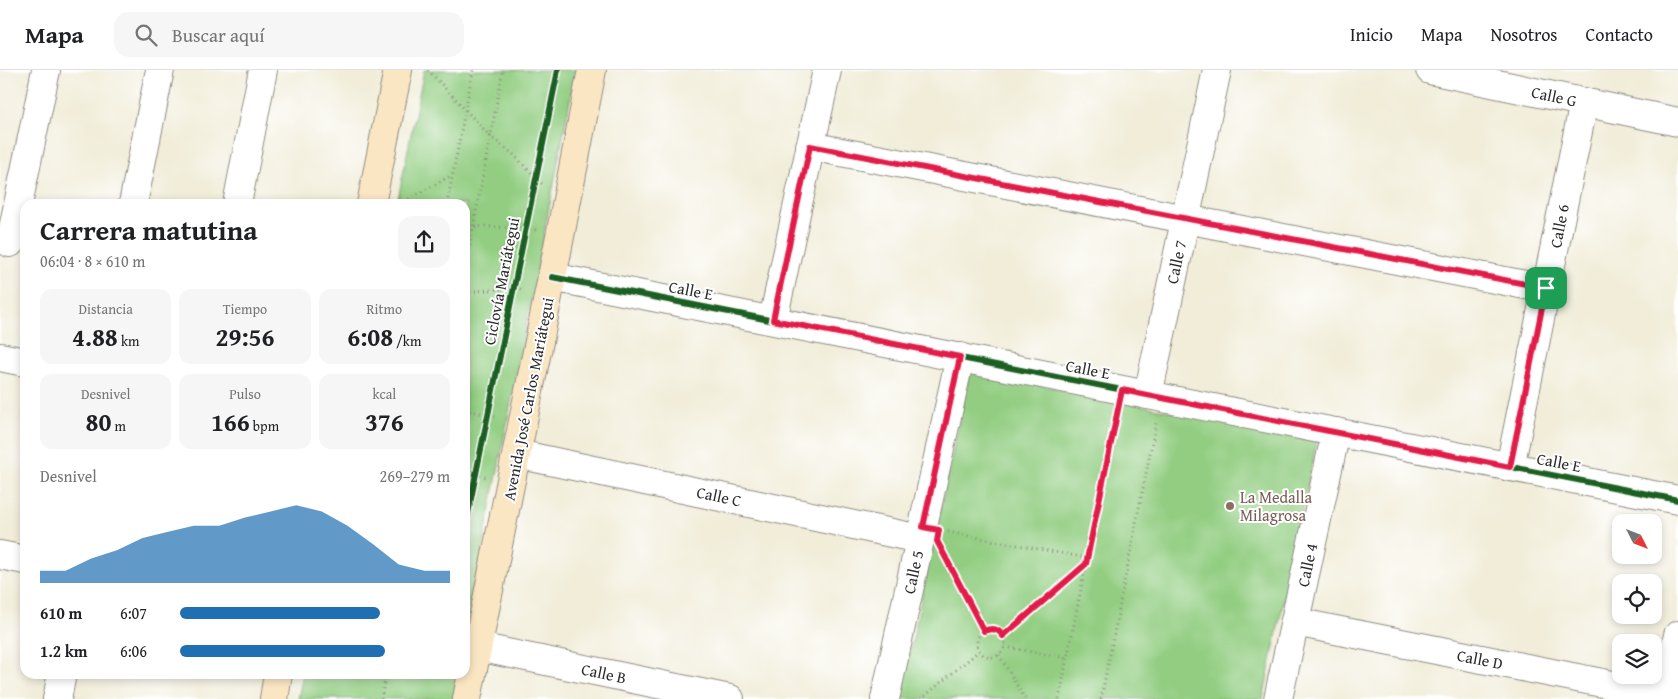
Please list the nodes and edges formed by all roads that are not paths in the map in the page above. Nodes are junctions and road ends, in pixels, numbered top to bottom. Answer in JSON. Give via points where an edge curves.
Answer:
{"nodes":[{"id":1,"x":46,"y":70,"type":"edge"},
{"id":2,"x":160,"y":70,"type":"edge"},
{"id":3,"x":263,"y":70,"type":"edge"},
{"id":4,"x":398,"y":70,"type":"edge"},
{"id":5,"x":592,"y":70,"type":"edge"},
{"id":6,"x":827,"y":70,"type":"edge"},
{"id":7,"x":1217,"y":70,"type":"edge"},
{"id":8,"x":1430,"y":70,"type":"edge"},
{"id":9,"x":1584,"y":102,"type":"junction"},
{"id":10,"x":1678,"y":122,"type":"edge"},
{"id":11,"x":810,"y":146,"type":"junction"},
{"id":12,"x":21,"y":199,"type":"edge"},
{"id":13,"x":134,"y":199,"type":"edge"},
{"id":14,"x":238,"y":199,"type":"edge"},
{"id":15,"x":372,"y":199,"type":"edge"},
{"id":16,"x":20,"y":202,"type":"edge"},
{"id":17,"x":1186,"y":219,"type":"junction"},
{"id":18,"x":12,"y":243,"type":"edge"},
{"id":19,"x":551,"y":286,"type":"junction"},
{"id":20,"x":1546,"y":288,"type":"junction"},
{"id":21,"x":773,"y":320,"type":"junction"},
{"id":22,"x":0,"y":357,"type":"edge"},
{"id":23,"x":960,"y":357,"type":"junction"},
{"id":24,"x":20,"y":361,"type":"edge"},
{"id":25,"x":1144,"y":394,"type":"junction"},
{"id":26,"x":1336,"y":432,"type":"junction"},
{"id":27,"x":517,"y":454,"type":"junction"},
{"id":28,"x":1510,"y":467,"type":"junction"},
{"id":29,"x":1678,"y":500,"type":"edge"},
{"id":30,"x":927,"y":532,"type":"junction"},
{"id":31,"x":0,"y":555,"type":"edge"},
{"id":32,"x":20,"y":559,"type":"edge"},
{"id":33,"x":1295,"y":622,"type":"junction"},
{"id":34,"x":1678,"y":635,"type":"edge"},
{"id":35,"x":478,"y":647,"type":"junction"},
{"id":36,"x":61,"y":679,"type":"edge"},
{"id":37,"x":277,"y":679,"type":"edge"},
{"id":38,"x":714,"y":697,"type":"edge"},
{"id":39,"x":1670,"y":698,"type":"edge"},
{"id":40,"x":57,"y":699,"type":"edge"},
{"id":41,"x":274,"y":699,"type":"edge"},
{"id":42,"x":467,"y":699,"type":"edge"},
{"id":43,"x":885,"y":699,"type":"edge"},
{"id":44,"x":1278,"y":699,"type":"edge"}],
"edges":[{"from":1,"to":12,"type":"street"},
{"from":2,"to":13,"type":"street"},
{"from":3,"to":14,"type":"street"},
{"from":4,"to":15,"type":"main road"},
{"from":5,"to":19,"type":"main road","name":"Avenida José Carlos Mariátegui"},
{"from":6,"to":11,"type":"street"},
{"from":7,"to":17,"type":"street","name":"Calle 7"},
{"from":8,"to":9,"type":"street","name":"Calle G"},
{"from":9,"to":10,"type":"street","name":"Calle G"},
{"from":9,"to":20,"type":"street","name":"Calle 6"},
{"from":11,"to":17,"type":"street"},
{"from":11,"to":21,"type":"street"},
{"from":16,"to":18,"type":"street"},
{"from":17,"to":20,"type":"street"},
{"from":17,"to":25,"type":"street","name":"Calle 7"},
{"from":19,"to":21,"type":"street","name":"Calle E"},
{"from":19,"to":27,"type":"main road","name":"Avenida José Carlos Mariátegui"},
{"from":20,"to":28,"type":"street","name":"Calle 6"},
{"from":21,"to":23,"type":"street","name":"Calle E"},
{"from":22,"to":24,"type":"street"},
{"from":23,"to":25,"type":"street","name":"Calle E"},
{"from":23,"to":30,"type":"street","name":"Calle 5"},
{"from":25,"to":26,"type":"street","name":"Calle E"},
{"from":26,"to":28,"type":"street","name":"Calle E"},
{"from":26,"to":33,"type":"street","name":"Calle 4"},
{"from":27,"to":30,"type":"street","name":"Calle C"},
{"from":27,"to":35,"type":"main road","name":"Avenida José Carlos Mariátegui"},
{"from":28,"to":29,"type":"street","name":"Calle E"},
{"from":30,"to":43,"type":"street","name":"Calle 5"},
{"from":31,"to":32,"type":"street"},
{"from":33,"to":39,"type":"street","name":"Calle D"},
{"from":33,"to":44,"type":"street","name":"Calle 4"},
{"from":34,"to":39,"type":"street"},
{"from":35,"to":38,"type":"street","name":"Calle B"},
{"from":35,"to":42,"type":"main road","name":"Avenida José Carlos Mariátegui"},
{"from":36,"to":40,"type":"street"},
{"from":37,"to":41,"type":"main road"}]}
